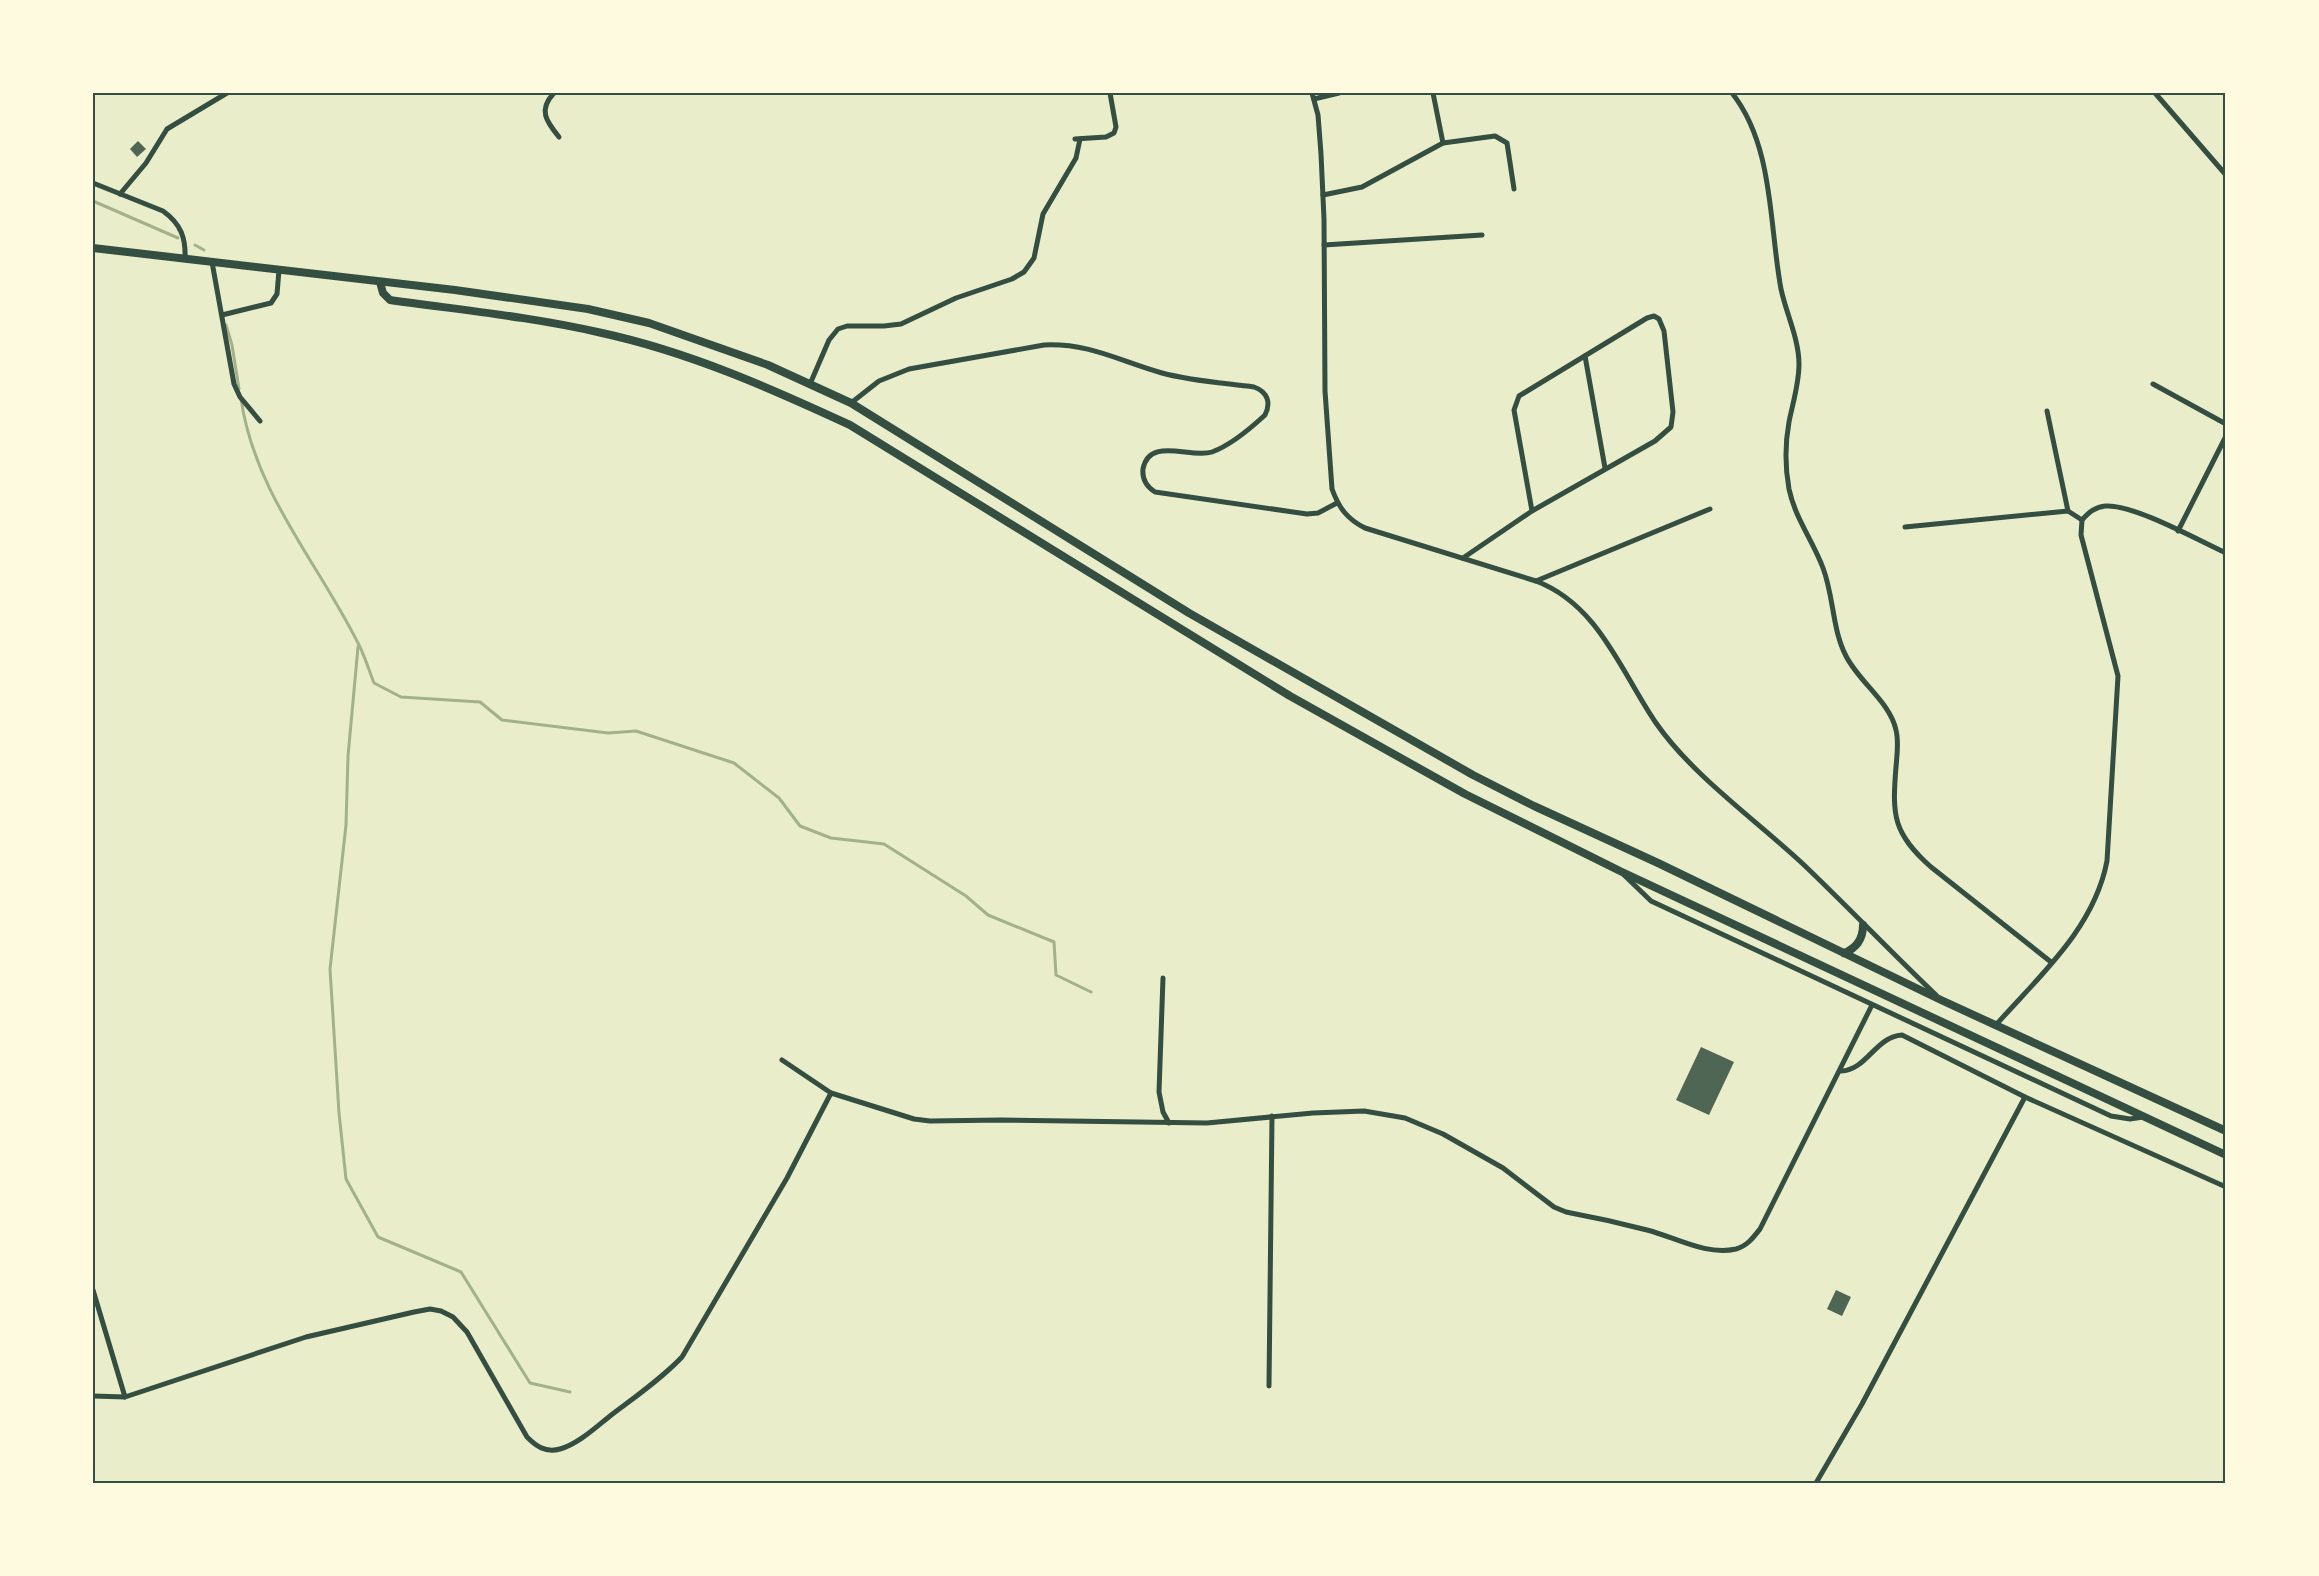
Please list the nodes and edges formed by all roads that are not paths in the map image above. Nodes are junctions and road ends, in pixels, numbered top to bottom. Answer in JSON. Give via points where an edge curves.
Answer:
{"nodes":[{"id":1,"x":227,"y":93,"type":"edge"},
{"id":2,"x":554,"y":93,"type":"edge"},
{"id":3,"x":1110,"y":93,"type":"edge"},
{"id":4,"x":1339,"y":93,"type":"edge"},
{"id":5,"x":1434,"y":93,"type":"edge"},
{"id":6,"x":1732,"y":93,"type":"edge"},
{"id":7,"x":2155,"y":93,"type":"edge"},
{"id":8,"x":1313,"y":96,"type":"edge"},
{"id":9,"x":559,"y":137,"type":"dead end"},
{"id":10,"x":1443,"y":143,"type":"junction"},
{"id":11,"x":2226,"y":175,"type":"edge"},
{"id":12,"x":93,"y":183,"type":"edge"},
{"id":13,"x":1514,"y":189,"type":"dead end"},
{"id":14,"x":120,"y":194,"type":"junction"},
{"id":15,"x":1323,"y":195,"type":"junction"},
{"id":16,"x":1482,"y":235,"type":"dead end"},
{"id":17,"x":1324,"y":245,"type":"junction"},
{"id":18,"x":93,"y":248,"type":"edge"},
{"id":19,"x":185,"y":259,"type":"junction"},
{"id":20,"x":212,"y":262,"type":"junction"},
{"id":21,"x":279,"y":270,"type":"junction"},
{"id":22,"x":380,"y":282,"type":"junction"},
{"id":23,"x":222,"y":315,"type":"junction"},
{"id":24,"x":1585,"y":357,"type":"junction"},
{"id":25,"x":810,"y":384,"type":"junction"},
{"id":26,"x":2153,"y":384,"type":"dead end"},
{"id":27,"x":851,"y":403,"type":"junction"},
{"id":28,"x":2047,"y":411,"type":"dead end"},
{"id":29,"x":260,"y":421,"type":"dead end"},
{"id":30,"x":2226,"y":424,"type":"edge"},
{"id":31,"x":2226,"y":436,"type":"edge"},
{"id":32,"x":1605,"y":468,"type":"junction"},
{"id":33,"x":1337,"y":503,"type":"junction"},
{"id":34,"x":1710,"y":509,"type":"dead end"},
{"id":35,"x":1532,"y":511,"type":"junction"},
{"id":36,"x":2068,"y":511,"type":"junction"},
{"id":37,"x":2082,"y":520,"type":"junction"},
{"id":38,"x":1905,"y":527,"type":"dead end"},
{"id":39,"x":2178,"y":531,"type":"junction"},
{"id":40,"x":2226,"y":553,"type":"edge"},
{"id":41,"x":1463,"y":558,"type":"junction"},
{"id":42,"x":1536,"y":581,"type":"junction"},
{"id":43,"x":1620,"y":871,"type":"junction"},
{"id":44,"x":1863,"y":925,"type":"junction"},
{"id":45,"x":1844,"y":953,"type":"junction"},
{"id":46,"x":2051,"y":962,"type":"junction"},
{"id":47,"x":1162,"y":978,"type":"dead end"},
{"id":48,"x":1941,"y":1000,"type":"junction"},
{"id":49,"x":1872,"y":1005,"type":"junction"},
{"id":50,"x":1995,"y":1026,"type":"junction"},
{"id":51,"x":782,"y":1060,"type":"dead end"},
{"id":52,"x":1841,"y":1071,"type":"junction"},
{"id":53,"x":831,"y":1093,"type":"junction"},
{"id":54,"x":2025,"y":1098,"type":"junction"},
{"id":55,"x":1272,"y":1116,"type":"junction"},
{"id":56,"x":2144,"y":1116,"type":"junction"},
{"id":57,"x":1169,"y":1123,"type":"junction"},
{"id":58,"x":2226,"y":1131,"type":"edge"},
{"id":59,"x":2226,"y":1155,"type":"edge"},
{"id":60,"x":2226,"y":1187,"type":"edge"},
{"id":61,"x":93,"y":1290,"type":"edge"},
{"id":62,"x":1269,"y":1386,"type":"dead end"},
{"id":63,"x":93,"y":1396,"type":"edge"},
{"id":64,"x":125,"y":1397,"type":"junction"},
{"id":65,"x":1816,"y":1483,"type":"edge"}],
"edges":[{"from":1,"to":14,"type":"street","via":[[167,129]]},
{"from":2,"to":9,"type":"street","via":[[544,113]]},
{"from":3,"to":25,"type":"street","via":[[1114,133],[1077,139],[1076,158],[1043,214],[1034,258],[1024,272],[956,298],[912,321],[838,329],[829,340]]},
{"from":4,"to":8,"type":"street"},
{"from":5,"to":10,"type":"street"},
{"from":6,"to":46,"type":"street","via":[[1751,123],[1764,168],[1782,289],[1799,361],[1786,444],[1790,491],[1823,567],[1846,657],[1894,723],[1898,745],[1893,800],[1900,831],[1931,867]]},
{"from":7,"to":11,"type":"street"},
{"from":8,"to":15,"type":"street","via":[[1318,115]]},
{"from":10,"to":13,"type":"street","via":[[1501,138],[1510,150]]},
{"from":10,"to":15,"type":"street","via":[[1362,187]]},
{"from":12,"to":14,"type":"street"},
{"from":14,"to":19,"type":"street","via":[[173,218],[186,243]]},
{"from":15,"to":17,"type":"street"},
{"from":16,"to":17,"type":"street"},
{"from":17,"to":33,"type":"street","via":[[1325,391],[1332,489]]},
{"from":18,"to":19,"type":"highway"},
{"from":19,"to":20,"type":"highway"},
{"from":20,"to":21,"type":"highway"},
{"from":20,"to":23,"type":"street"},
{"from":21,"to":22,"type":"highway"},
{"from":21,"to":23,"type":"street","via":[[277,294],[271,303]]},
{"from":22,"to":25,"type":"highway","via":[[588,309],[649,323],[759,361]]},
{"from":22,"to":43,"type":"highway","via":[[390,300],[545,322],[659,348],[774,390],[841,421],[1309,707],[1465,794]]},
{"from":23,"to":29,"type":"street","via":[[234,384]]},
{"from":24,"to":32,"type":"street"},
{"from":24,"to":32,"type":"street","via":[[1647,318],[1654,316],[1663,324],[1673,412],[1671,428]]},
{"from":24,"to":35,"type":"street","via":[[1526,391],[1516,403],[1515,418]]},
{"from":25,"to":27,"type":"highway"},
{"from":26,"to":30,"type":"street"},
{"from":27,"to":33,"type":"street","via":[[879,381],[909,369],[1044,345],[1094,349],[1171,375],[1254,387],[1267,397],[1265,415],[1217,450],[1203,454],[1169,450],[1153,454],[1143,474],[1155,492],[1307,514]]},
{"from":27,"to":45,"type":"highway","via":[[1189,613],[1473,775]]},
{"from":28,"to":36,"type":"street"},
{"from":31,"to":39,"type":"street"},
{"from":32,"to":35,"type":"street"},
{"from":33,"to":41,"type":"street","via":[[1349,518],[1365,528]]},
{"from":34,"to":42,"type":"street"},
{"from":35,"to":41,"type":"street"},
{"from":36,"to":37,"type":"street"},
{"from":36,"to":38,"type":"street"},
{"from":37,"to":39,"type":"street","via":[[2095,509],[2117,507]]},
{"from":37,"to":46,"type":"street","via":[[2081,535],[2118,676],[2109,845],[2094,905]]},
{"from":39,"to":40,"type":"street"},
{"from":41,"to":42,"type":"street"},
{"from":42,"to":44,"type":"street","via":[[1563,594],[1588,616],[1673,746],[1804,865]]},
{"from":43,"to":49,"type":"street","via":[[1651,901]]},
{"from":43,"to":56,"type":"highway"},
{"from":44,"to":45,"type":"highway","via":[[1859,943]]},
{"from":44,"to":48,"type":"street"},
{"from":45,"to":48,"type":"highway"},
{"from":46,"to":50,"type":"street"},
{"from":47,"to":57,"type":"street","via":[[1159,1092]]},
{"from":48,"to":50,"type":"highway"},
{"from":49,"to":52,"type":"street"},
{"from":49,"to":56,"type":"street","via":[[2111,1116]]},
{"from":50,"to":58,"type":"highway"},
{"from":51,"to":53,"type":"street"},
{"from":52,"to":54,"type":"street","via":[[1858,1066],[1885,1040],[1902,1035]]},
{"from":52,"to":55,"type":"street","via":[[1760,1229],[1738,1249],[1722,1251],[1554,1207],[1503,1168],[1443,1134],[1405,1118],[1364,1112]]},
{"from":53,"to":57,"type":"street","via":[[930,1121]]},
{"from":53,"to":64,"type":"street","via":[[787,1178],[682,1357],[666,1374],[592,1430],[560,1449],[538,1447],[527,1437],[467,1332],[453,1317],[430,1309],[306,1337]]},
{"from":54,"to":60,"type":"street"},
{"from":54,"to":65,"type":"street"},
{"from":55,"to":57,"type":"street"},
{"from":55,"to":62,"type":"street"},
{"from":56,"to":59,"type":"highway"},
{"from":61,"to":64,"type":"street"},
{"from":63,"to":64,"type":"street"}]}
